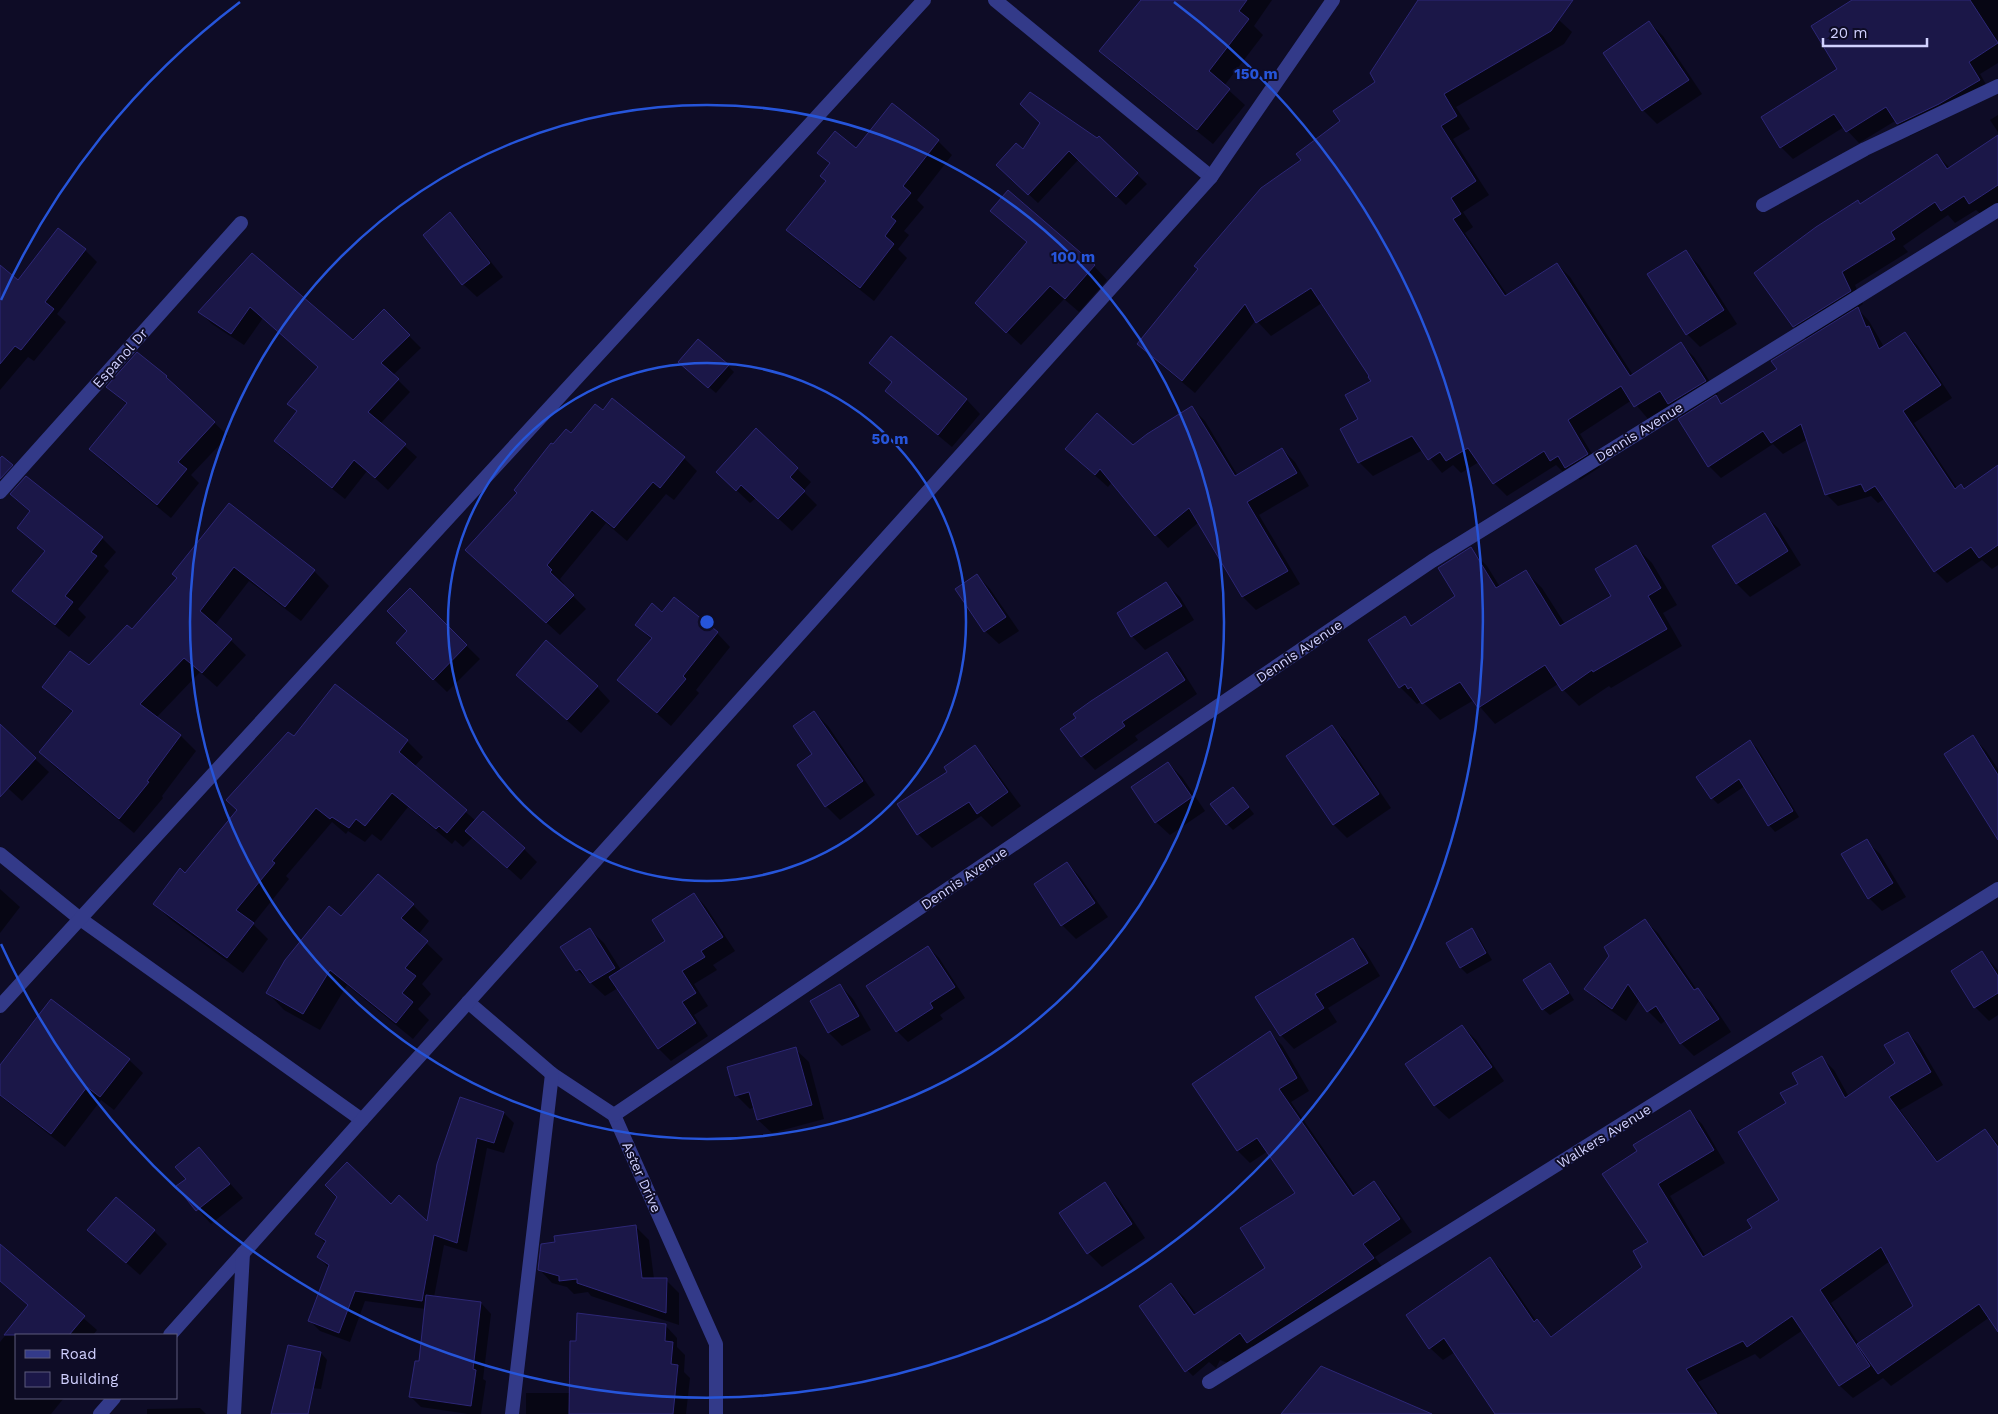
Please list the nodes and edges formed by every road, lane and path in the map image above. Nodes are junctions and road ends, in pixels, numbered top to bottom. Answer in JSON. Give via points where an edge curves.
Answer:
{"nodes":[{"id":1,"x":924,"y":0,"type":"edge"},
{"id":2,"x":995,"y":0,"type":"edge"},
{"id":3,"x":1333,"y":0,"type":"edge"},
{"id":4,"x":1998,"y":86,"type":"edge"},
{"id":5,"x":1211,"y":177,"type":"junction"},
{"id":6,"x":1763,"y":205,"type":"dead end"},
{"id":7,"x":1998,"y":210,"type":"edge"},
{"id":8,"x":241,"y":223,"type":"dead end"},
{"id":9,"x":0,"y":492,"type":"edge"},
{"id":10,"x":0,"y":854,"type":"edge"},
{"id":11,"x":1998,"y":889,"type":"edge"},
{"id":12,"x":80,"y":918,"type":"junction"},
{"id":13,"x":468,"y":1002,"type":"junction"},
{"id":14,"x":0,"y":1006,"type":"edge"},
{"id":15,"x":552,"y":1074,"type":"junction"},
{"id":16,"x":614,"y":1115,"type":"junction"},
{"id":17,"x":362,"y":1120,"type":"junction"},
{"id":18,"x":243,"y":1253,"type":"junction"},
{"id":19,"x":171,"y":1334,"type":"edge"},
{"id":20,"x":1209,"y":1382,"type":"dead end"},
{"id":21,"x":113,"y":1399,"type":"edge"},
{"id":22,"x":100,"y":1414,"type":"edge"},
{"id":23,"x":234,"y":1414,"type":"edge"},
{"id":24,"x":512,"y":1414,"type":"edge"},
{"id":25,"x":716,"y":1414,"type":"edge"}],
"edges":[{"from":1,"to":12,"type":"street"},
{"from":2,"to":5,"type":"street"},
{"from":3,"to":5,"type":"street"},
{"from":4,"to":6,"type":"street","via":[[1865,149]]},
{"from":5,"to":13,"type":"street"},
{"from":7,"to":16,"type":"street","name":"Dennis Avenue","via":[[1432,561]]},
{"from":8,"to":9,"type":"street","name":"Espanol Dr"},
{"from":10,"to":12,"type":"street"},
{"from":11,"to":20,"type":"street","name":"Walkers Avenue"},
{"from":12,"to":14,"type":"street"},
{"from":12,"to":17,"type":"street"},
{"from":13,"to":15,"type":"street"},
{"from":13,"to":17,"type":"street"},
{"from":15,"to":16,"type":"street"},
{"from":15,"to":24,"type":"street"},
{"from":16,"to":25,"type":"street","name":"Aster Drive","via":[[716,1344]]},
{"from":17,"to":18,"type":"street"},
{"from":18,"to":19,"type":"street"},
{"from":18,"to":23,"type":"street"},
{"from":21,"to":22,"type":"street"}]}
